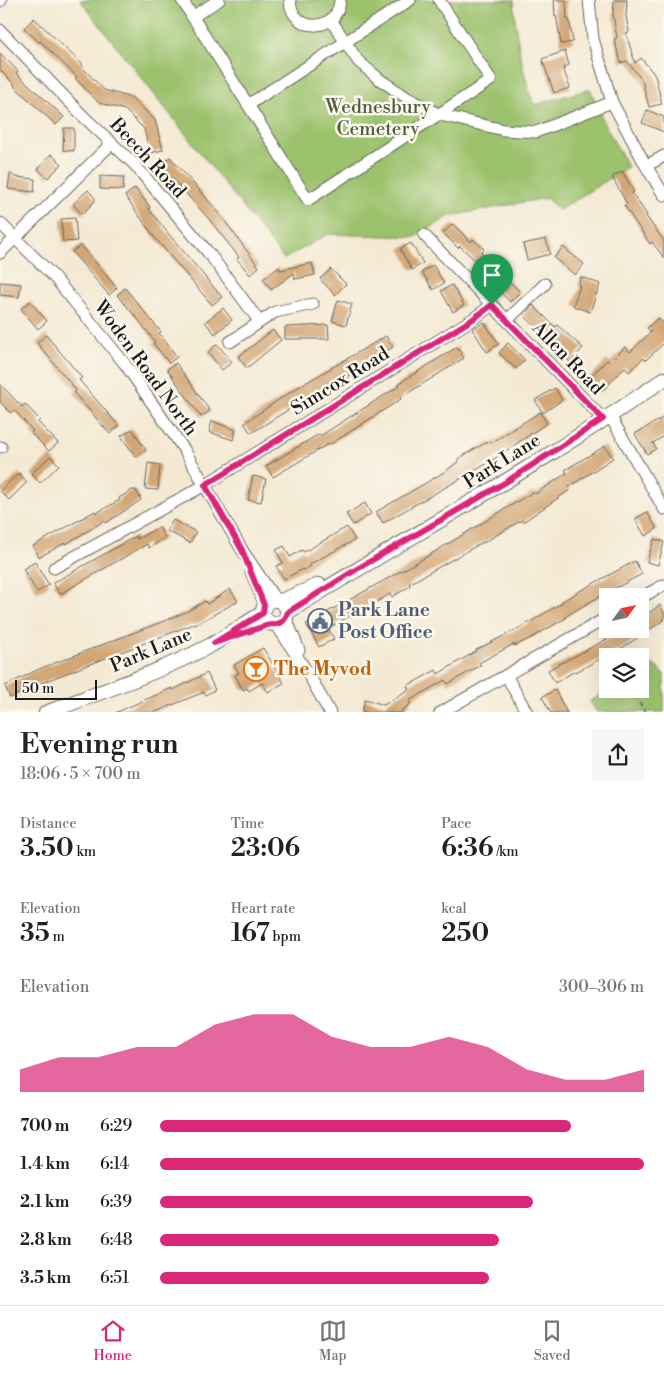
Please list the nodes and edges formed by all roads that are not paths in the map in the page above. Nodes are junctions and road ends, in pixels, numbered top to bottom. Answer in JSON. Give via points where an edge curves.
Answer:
{"nodes":[{"id":1,"x":182,"y":0,"type":"edge"},
{"id":2,"x":219,"y":0,"type":"edge"},
{"id":3,"x":290,"y":0,"type":"edge"},
{"id":4,"x":340,"y":0,"type":"edge"},
{"id":5,"x":410,"y":0,"type":"edge"},
{"id":6,"x":440,"y":0,"type":"edge"},
{"id":7,"x":589,"y":0,"type":"edge"},
{"id":8,"x":192,"y":17,"type":"junction"},
{"id":9,"x":331,"y":20,"type":"junction"},
{"id":10,"x":0,"y":30,"type":"edge"},
{"id":11,"x":345,"y":42,"type":"junction"},
{"id":12,"x":612,"y":102,"type":"junction"},
{"id":13,"x":248,"y":105,"type":"junction"},
{"id":14,"x":438,"y":114,"type":"junction"},
{"id":15,"x":112,"y":143,"type":"junction"},
{"id":16,"x":664,"y":156,"type":"edge"},
{"id":17,"x":646,"y":166,"type":"junction"},
{"id":18,"x":664,"y":195,"type":"edge"},
{"id":19,"x":0,"y":223,"type":"edge"},
{"id":20,"x":424,"y":235,"type":"dead end"},
{"id":21,"x":15,"y":238,"type":"junction"},
{"id":22,"x":0,"y":252,"type":"edge"},
{"id":23,"x":545,"y":284,"type":"dead end"},
{"id":24,"x":313,"y":304,"type":"dead end"},
{"id":25,"x":492,"y":305,"type":"junction"},
{"id":26,"x":508,"y":320,"type":"junction"},
{"id":27,"x":259,"y":321,"type":"junction"},
{"id":28,"x":230,"y":342,"type":"dead end"},
{"id":29,"x":664,"y":378,"type":"edge"},
{"id":30,"x":606,"y":417,"type":"junction"},
{"id":31,"x":205,"y":485,"type":"junction"},
{"id":32,"x":664,"y":509,"type":"edge"},
{"id":33,"x":54,"y":568,"type":"dead end"},
{"id":34,"x":664,"y":584,"type":"edge"},
{"id":35,"x":649,"y":593,"type":"edge"},
{"id":36,"x":276,"y":612,"type":"junction"},
{"id":37,"x":599,"y":622,"type":"edge"},
{"id":38,"x":506,"y":675,"type":"junction"},
{"id":39,"x":46,"y":712,"type":"edge"},
{"id":40,"x":330,"y":712,"type":"edge"},
{"id":41,"x":440,"y":712,"type":"edge"},
{"id":42,"x":527,"y":712,"type":"edge"}],
"edges":[{"from":1,"to":8,"type":"street"},
{"from":2,"to":8,"type":"street"},
{"from":3,"to":9,"type":"street","via":[[294,13],[305,24],[321,25]]},
{"from":4,"to":9,"type":"street"},
{"from":5,"to":11,"type":"street"},
{"from":6,"to":14,"type":"street","via":[[491,80]]},
{"from":7,"to":12,"type":"street","via":[[593,39]]},
{"from":8,"to":13,"type":"street"},
{"from":9,"to":11,"type":"street"},
{"from":10,"to":15,"type":"street","name":"Beech Road"},
{"from":11,"to":13,"type":"street"},
{"from":11,"to":14,"type":"street","via":[[358,61],[379,79]]},
{"from":12,"to":14,"type":"street","via":[[536,132],[504,130]]},
{"from":12,"to":17,"type":"street"},
{"from":13,"to":14,"type":"street","via":[[308,200]]},
{"from":15,"to":21,"type":"street"},
{"from":15,"to":27,"type":"street","name":"Beech Road","via":[[135,165],[211,256]]},
{"from":16,"to":17,"type":"street"},
{"from":17,"to":18,"type":"street"},
{"from":19,"to":21,"type":"street","name":"Woden Road North"},
{"from":20,"to":25,"type":"street","name":"Allen Road"},
{"from":21,"to":22,"type":"street"},
{"from":21,"to":31,"type":"street","name":"Woden Road North","via":[[54,277],[125,364]]},
{"from":23,"to":26,"type":"street"},
{"from":24,"to":27,"type":"street","via":[[275,312]]},
{"from":25,"to":26,"type":"street","name":"Allen Road"},
{"from":25,"to":31,"type":"street","name":"Simcox Road","via":[[465,325]]},
{"from":26,"to":30,"type":"street","name":"Allen Road"},
{"from":27,"to":28,"type":"street"},
{"from":29,"to":30,"type":"main road","name":"Park Lane"},
{"from":30,"to":32,"type":"street","name":"Allen Road"},
{"from":30,"to":36,"type":"main road","name":"Park Lane","via":[[506,482]]},
{"from":31,"to":33,"type":"street","name":"Simcox Road"},
{"from":31,"to":36,"type":"street","name":"Woden Road North"},
{"from":34,"to":35,"type":"street"},
{"from":36,"to":39,"type":"main road","name":"Park Lane","via":[[164,667]]},
{"from":36,"to":40,"type":"street","name":"Woden Road North"},
{"from":37,"to":38,"type":"street"},
{"from":38,"to":41,"type":"street"},
{"from":38,"to":42,"type":"street"}]}
